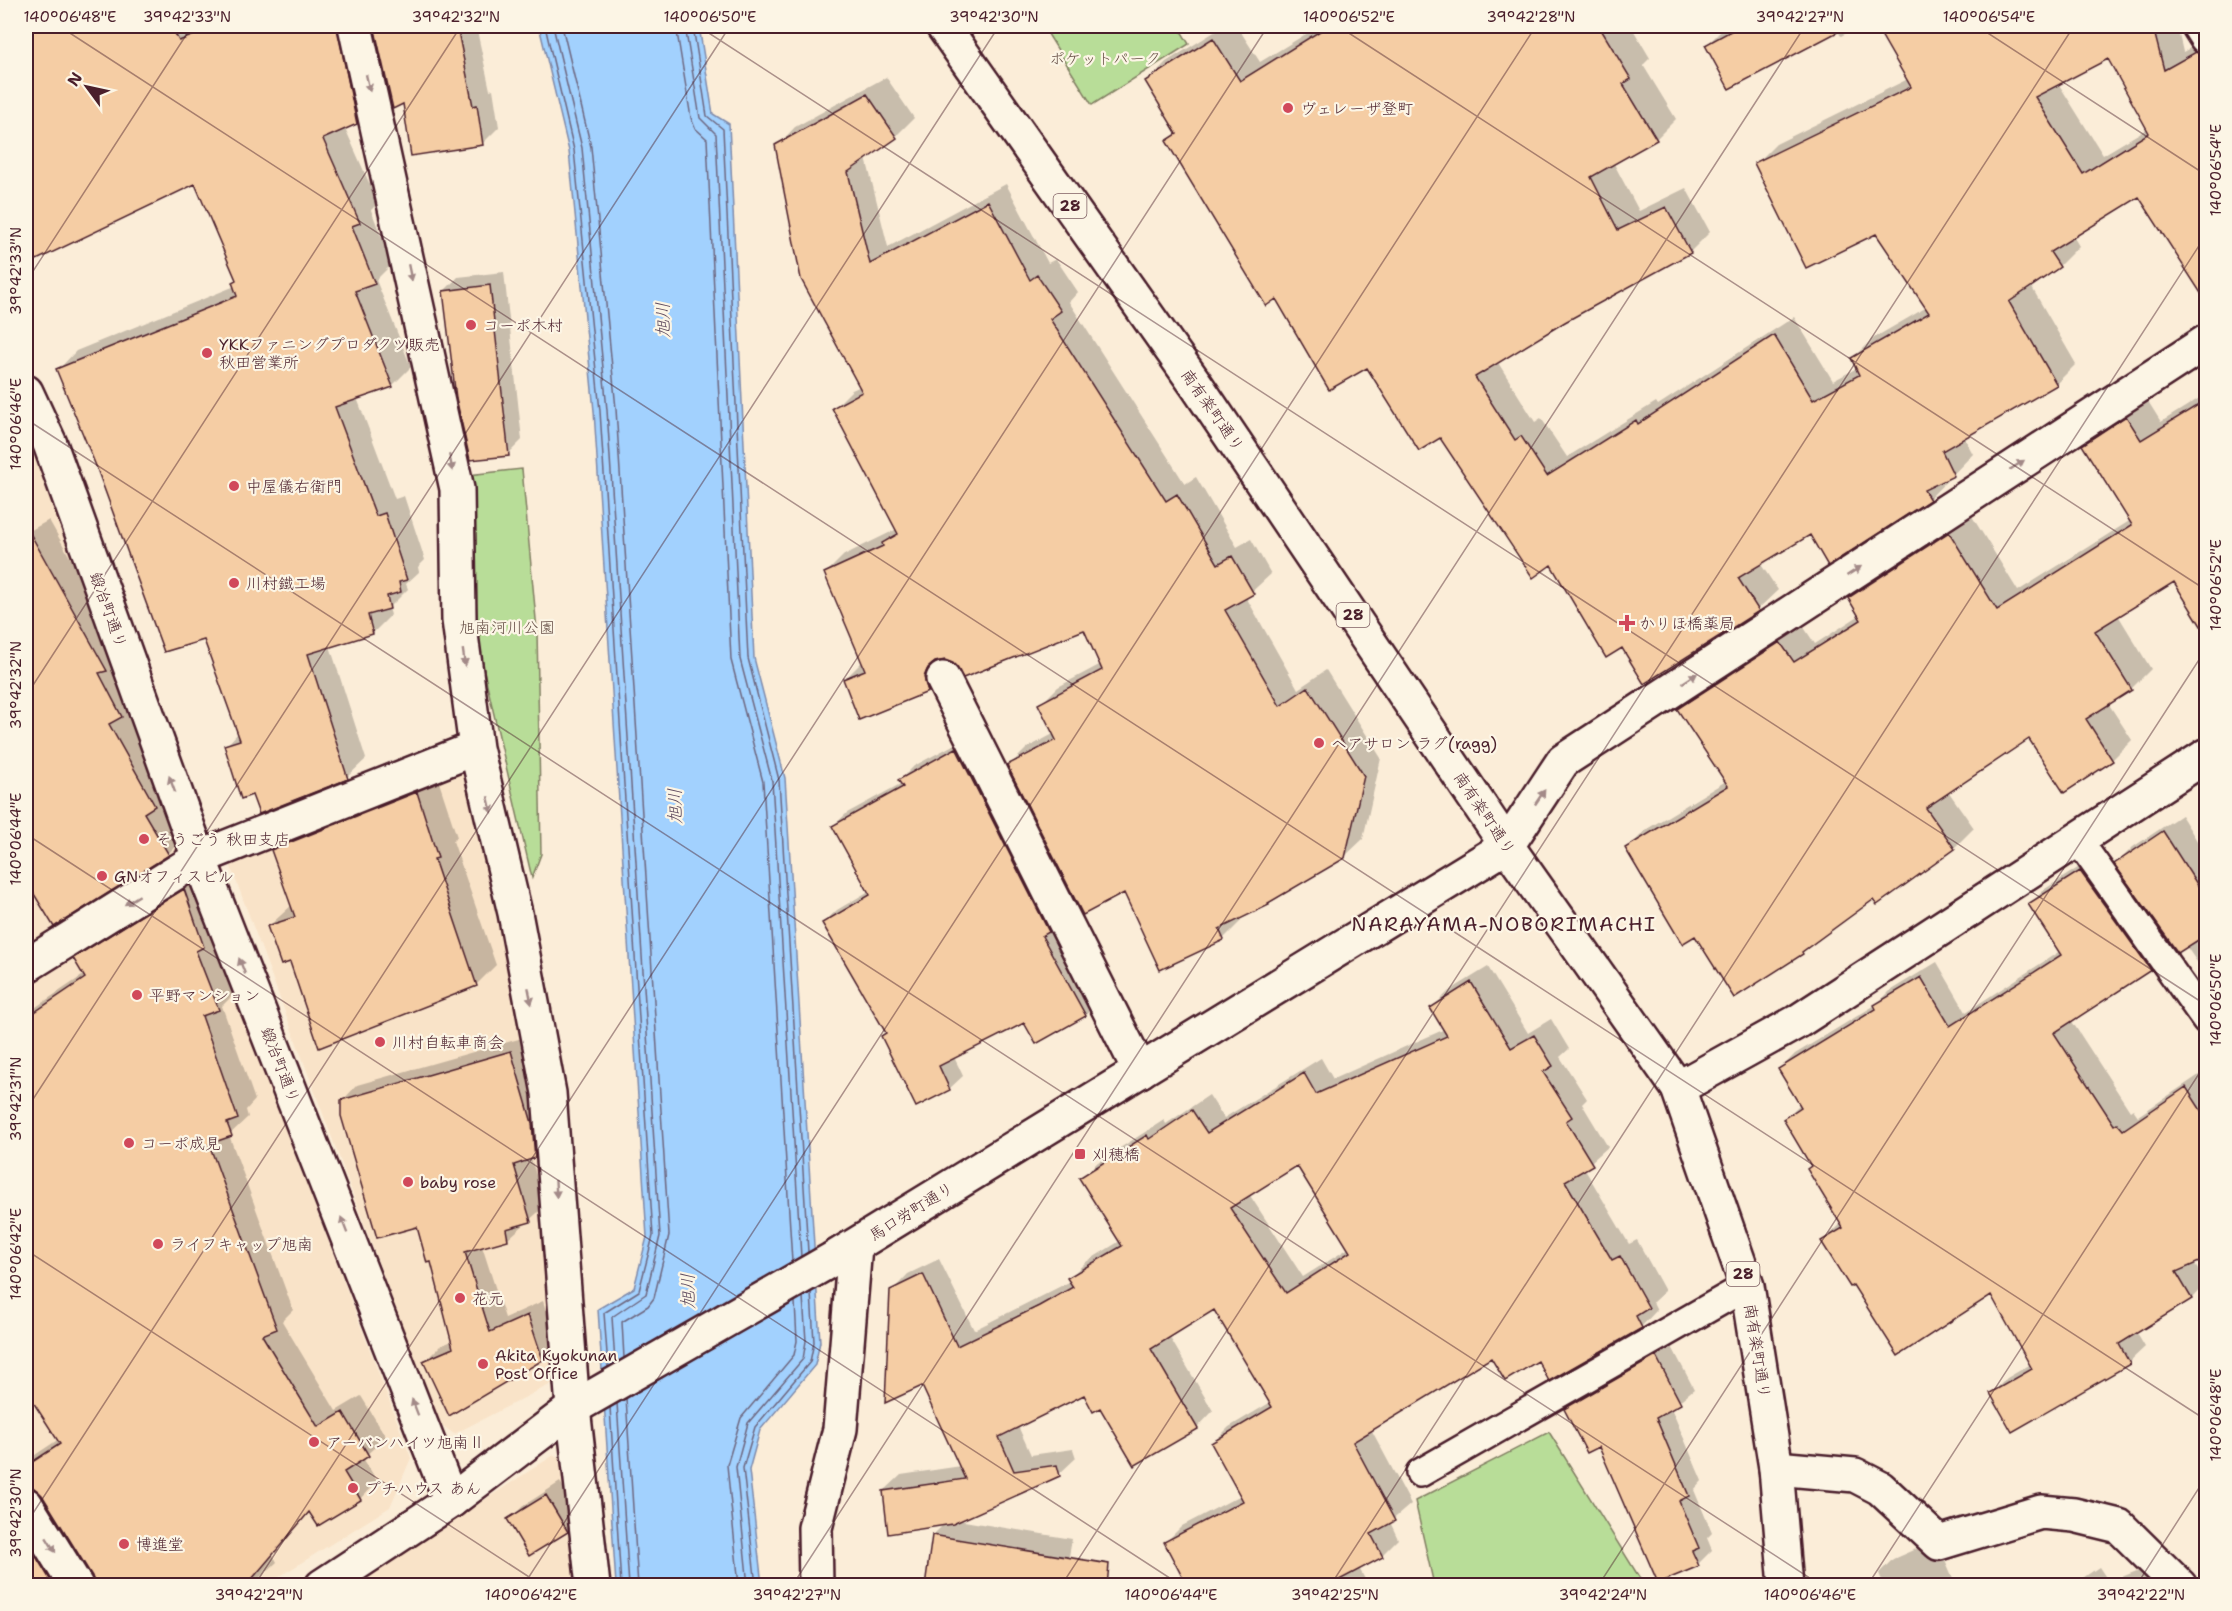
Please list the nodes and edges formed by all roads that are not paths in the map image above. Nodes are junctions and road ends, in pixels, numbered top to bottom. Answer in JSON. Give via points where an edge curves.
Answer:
{"nodes":[{"id":1,"x":355,"y":26,"type":"edge"},
{"id":2,"x":946,"y":26,"type":"edge"},
{"id":3,"x":2199,"y":26,"type":"edge"},
{"id":4,"x":2206,"y":37,"type":"edge"},
{"id":5,"x":2206,"y":342,"type":"edge"},
{"id":6,"x":26,"y":392,"type":"edge"},
{"id":7,"x":943,"y":679,"type":"dead end"},
{"id":8,"x":476,"y":748,"type":"junction"},
{"id":9,"x":2206,"y":756,"type":"edge"},
{"id":10,"x":2078,"y":840,"type":"junction"},
{"id":11,"x":1507,"y":846,"type":"junction"},
{"id":12,"x":199,"y":858,"type":"junction"},
{"id":13,"x":26,"y":966,"type":"edge"},
{"id":14,"x":2206,"y":1020,"type":"edge"},
{"id":15,"x":1140,"y":1071,"type":"junction"},
{"id":16,"x":1678,"y":1088,"type":"junction"},
{"id":17,"x":843,"y":1253,"type":"junction"},
{"id":18,"x":1747,"y":1286,"type":"junction"},
{"id":19,"x":585,"y":1401,"type":"junction"},
{"id":20,"x":1776,"y":1468,"type":"junction"},
{"id":21,"x":1420,"y":1473,"type":"dead end"},
{"id":22,"x":452,"y":1501,"type":"junction"},
{"id":23,"x":26,"y":1505,"type":"edge"},
{"id":24,"x":76,"y":1586,"type":"edge"},
{"id":25,"x":322,"y":1586,"type":"edge"},
{"id":26,"x":593,"y":1586,"type":"edge"},
{"id":27,"x":816,"y":1586,"type":"edge"},
{"id":28,"x":1786,"y":1586,"type":"edge"},
{"id":29,"x":2180,"y":1586,"type":"edge"}],
"edges":[{"from":1,"to":8,"type":"street","one_way":true,"via":[[457,489],[459,620]]},
{"from":2,"to":11,"type":"street","name":"南有楽町通り","number":"28","via":[[1267,488]]},
{"from":3,"to":4,"type":"street"},
{"from":11,"to":5,"type":"street","one_way":true,"via":[[1563,761]]},
{"from":12,"to":6,"type":"street","name":"鍛冶町通り","one_way":true,"via":[[50,444]]},
{"from":7,"to":15,"type":"street"},
{"from":8,"to":12,"type":"street"},
{"from":8,"to":19,"type":"street","one_way":true,"via":[[515,913],[549,1093]]},
{"from":9,"to":10,"type":"street"},
{"from":10,"to":14,"type":"lane"},
{"from":10,"to":16,"type":"street","via":[[1797,1022]]},
{"from":11,"to":15,"type":"street","name":"馬口労町通り"},
{"from":11,"to":16,"type":"street","name":"南有楽町通り","number":"28"},
{"from":12,"to":13,"type":"street","one_way":true},
{"from":22,"to":12,"type":"street","name":"鍛冶町通り","one_way":true},
{"from":15,"to":17,"type":"street","name":"馬口労町通り"},
{"from":16,"to":18,"type":"street","name":"南有楽町通り","number":"28"},
{"from":17,"to":19,"type":"street","name":"馬口労町通り"},
{"from":17,"to":27,"type":"street","via":[[840,1429],[815,1527]]},
{"from":18,"to":20,"type":"street","name":"南有楽町通り","number":"28"},
{"from":18,"to":21,"type":"lane"},
{"from":19,"to":22,"type":"street","name":"馬口労町通り"},
{"from":19,"to":26,"type":"street"},
{"from":20,"to":28,"type":"street","name":"南有楽町通り","number":"28"},
{"from":20,"to":29,"type":"street","via":[[1855,1475],[1880,1488],[1939,1544],[2041,1512],[2119,1526]]},
{"from":22,"to":25,"type":"street","name":"馬口労町通り"},
{"from":23,"to":24,"type":"street","one_way":true}]}
